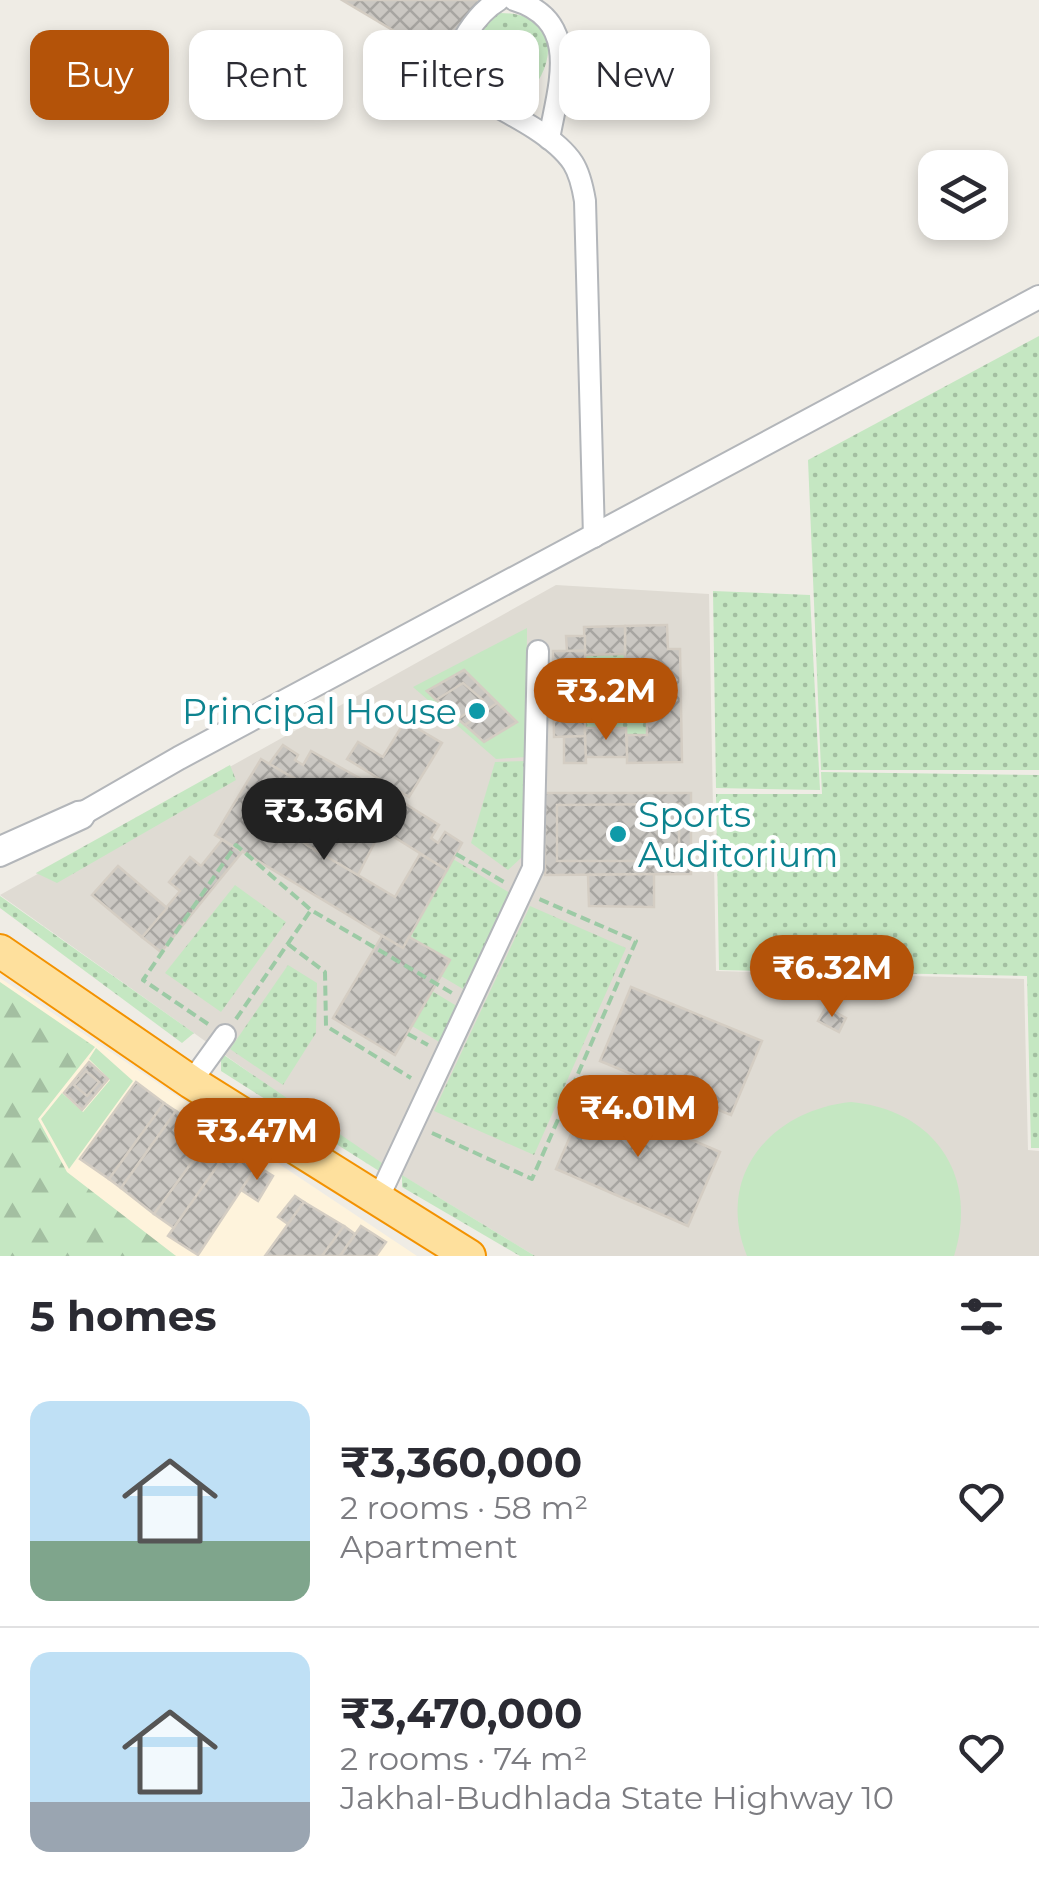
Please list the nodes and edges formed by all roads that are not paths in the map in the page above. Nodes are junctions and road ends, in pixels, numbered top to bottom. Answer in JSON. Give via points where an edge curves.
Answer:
{"nodes":[{"id":1,"x":500,"y":0,"type":"edge"},
{"id":2,"x":514,"y":0,"type":"edge"},
{"id":3,"x":549,"y":139,"type":"junction"},
{"id":4,"x":1039,"y":297,"type":"edge"},
{"id":5,"x":594,"y":536,"type":"junction"},
{"id":6,"x":538,"y":650,"type":"dead end"},
{"id":7,"x":87,"y":811,"type":"junction"},
{"id":8,"x":0,"y":848,"type":"edge"},
{"id":9,"x":0,"y":856,"type":"edge"},
{"id":10,"x":0,"y":951,"type":"edge"},
{"id":11,"x":225,"y":1035,"type":"road end"},
{"id":12,"x":191,"y":1082,"type":"junction"},
{"id":13,"x":378,"y":1199,"type":"junction"},
{"id":14,"x":469,"y":1256,"type":"edge"}],
"edges":[{"from":1,"to":3,"type":"street","via":[[481,15],[450,74],[460,87]]},
{"from":2,"to":3,"type":"street","via":[[547,20],[562,45]]},
{"from":3,"to":5,"type":"street","via":[[573,163],[586,202]]},
{"from":4,"to":5,"type":"street"},
{"from":5,"to":7,"type":"street"},
{"from":6,"to":13,"type":"street","via":[[534,868]]},
{"from":7,"to":8,"type":"street"},
{"from":7,"to":9,"type":"street"},
{"from":10,"to":12,"type":"highway"},
{"from":11,"to":12,"type":"street"},
{"from":12,"to":13,"type":"highway"},
{"from":13,"to":14,"type":"highway"}]}
